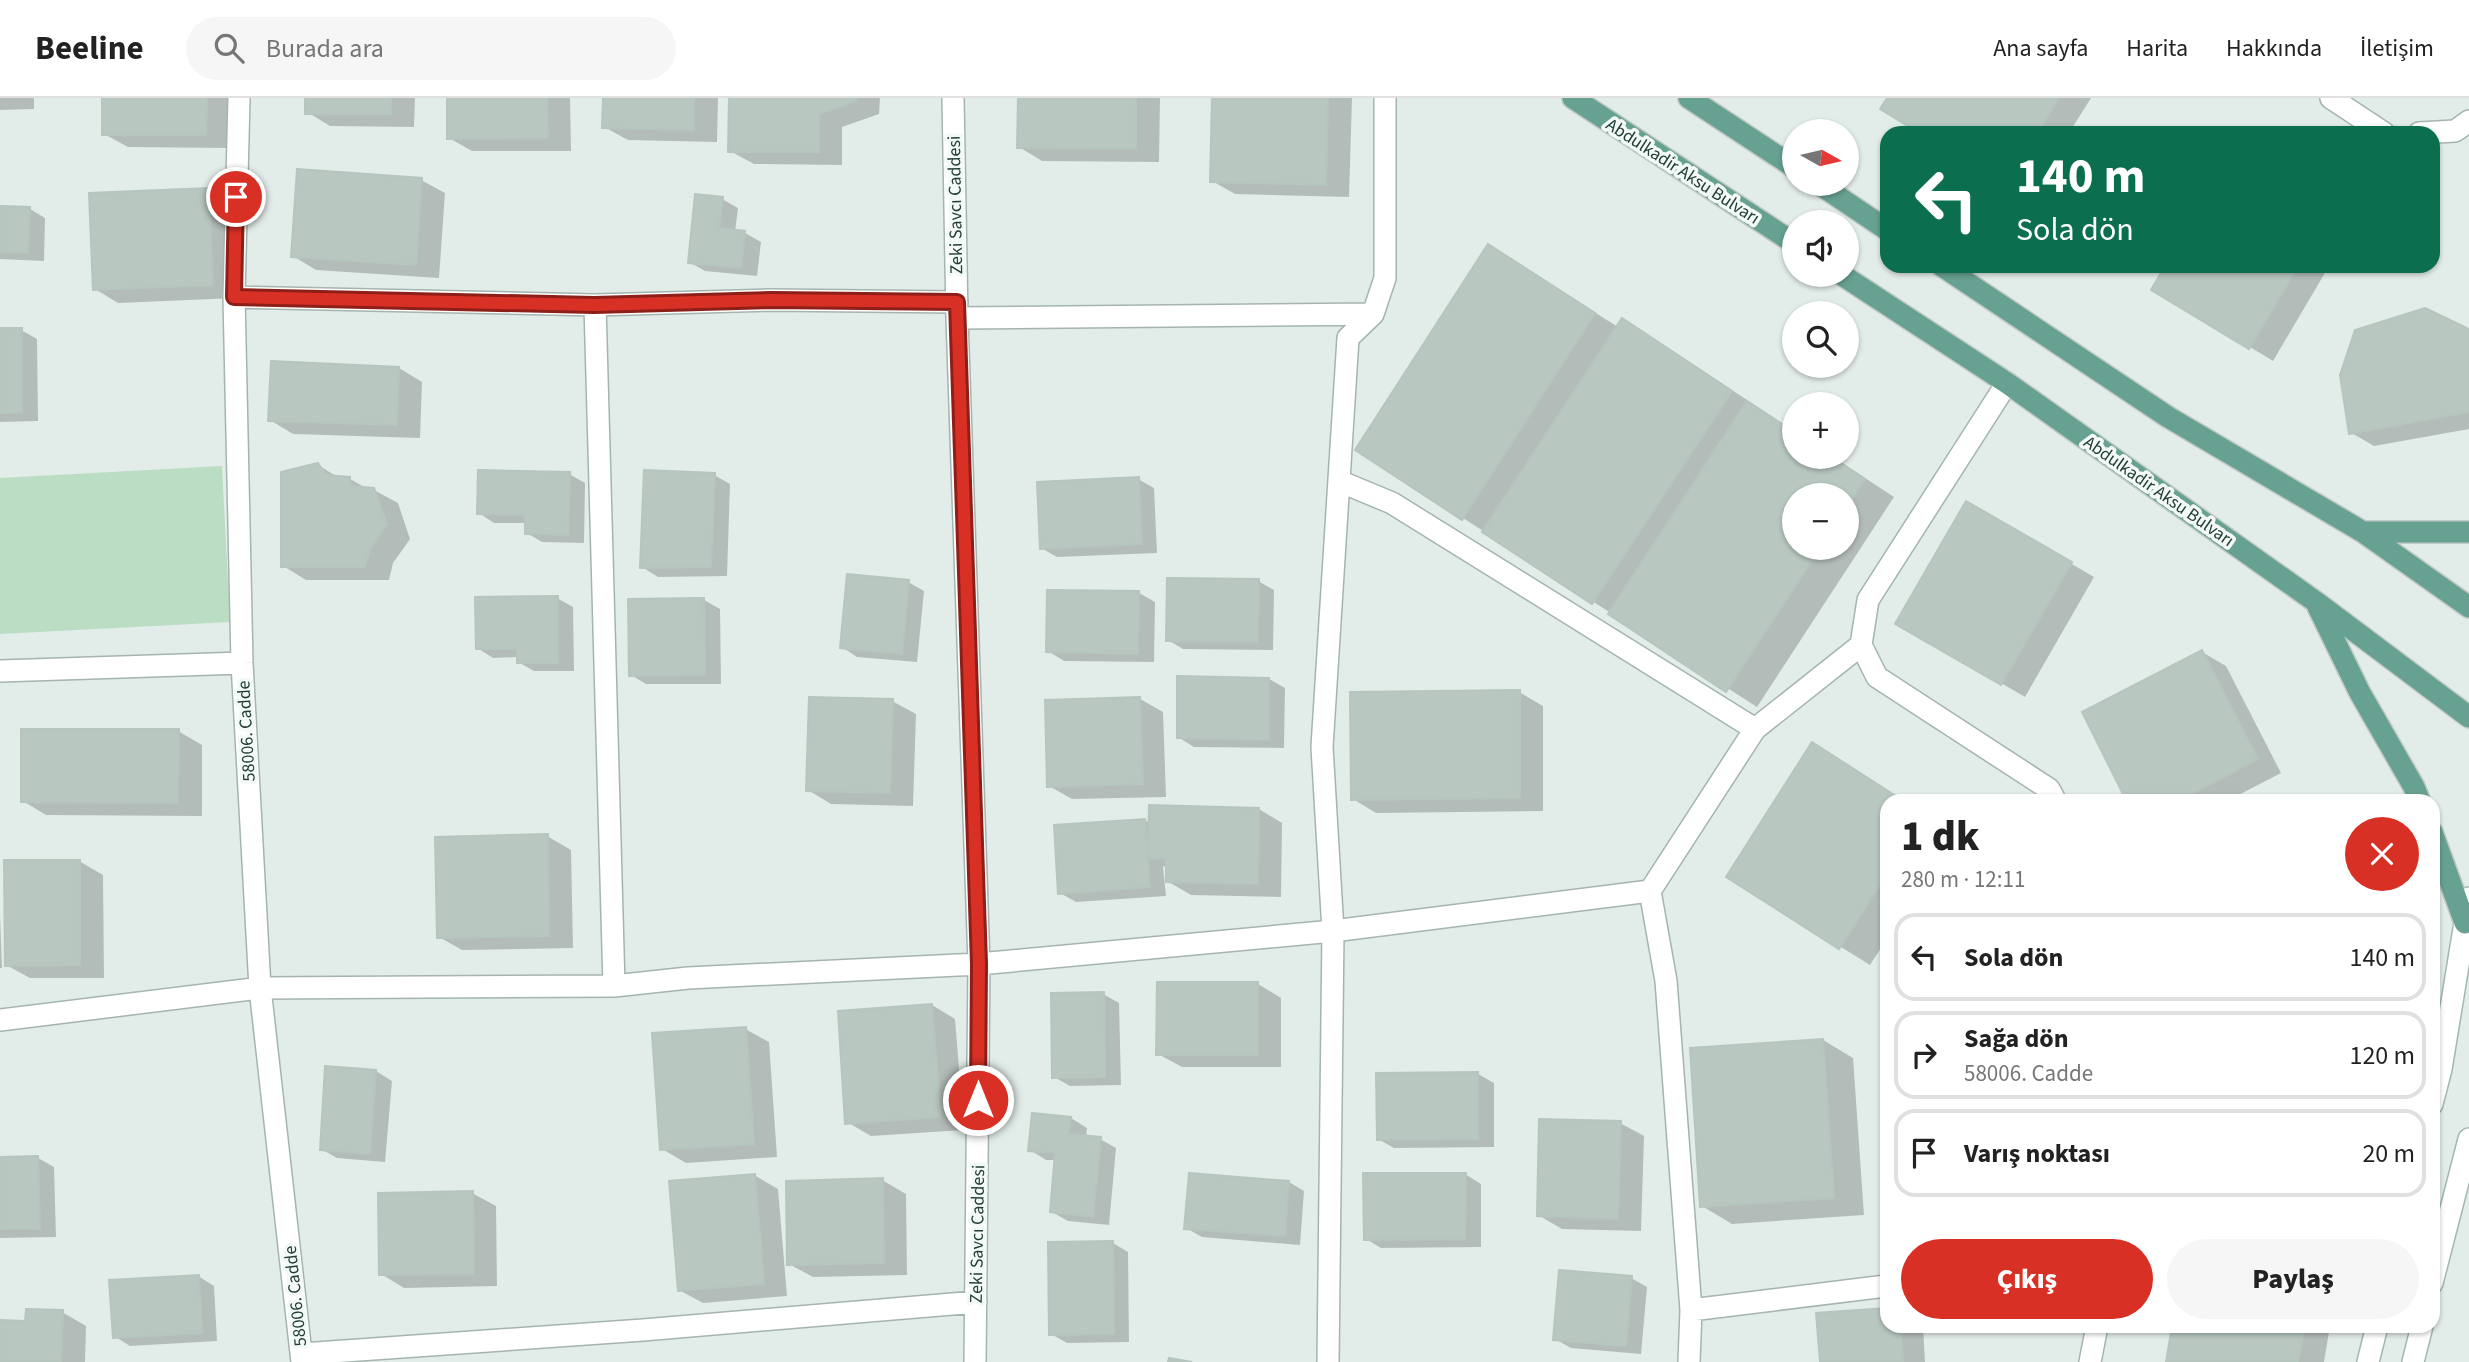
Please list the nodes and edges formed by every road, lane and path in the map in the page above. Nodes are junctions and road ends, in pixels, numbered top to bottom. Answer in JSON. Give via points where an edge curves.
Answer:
{"nodes":[{"id":1,"x":239,"y":98,"type":"edge"},
{"id":2,"x":953,"y":98,"type":"edge"},
{"id":3,"x":1385,"y":98,"type":"edge"},
{"id":4,"x":1573,"y":98,"type":"edge"},
{"id":5,"x":1689,"y":98,"type":"edge"},
{"id":6,"x":2331,"y":98,"type":"edge"},
{"id":7,"x":2469,"y":121,"type":"edge"},
{"id":8,"x":2373,"y":126,"type":"edge"},
{"id":9,"x":2440,"y":132,"type":"edge"},
{"id":10,"x":1782,"y":159,"type":"edge"},
{"id":11,"x":1837,"y":196,"type":"edge"},
{"id":12,"x":1880,"y":225,"type":"edge"},
{"id":13,"x":1782,"y":235,"type":"edge"},
{"id":14,"x":1952,"y":273,"type":"edge"},
{"id":15,"x":1859,"y":286,"type":"edge"},
{"id":16,"x":234,"y":297,"type":"junction"},
{"id":17,"x":594,"y":305,"type":"junction"},
{"id":18,"x":957,"y":310,"type":"junction"},
{"id":19,"x":1373,"y":314,"type":"junction"},
{"id":20,"x":2007,"y":383,"type":"junction"},
{"id":21,"x":1339,"y":481,"type":"junction"},
{"id":22,"x":2363,"y":532,"type":"junction"},
{"id":23,"x":2469,"y":532,"type":"edge"},
{"id":24,"x":2316,"y":602,"type":"junction"},
{"id":25,"x":2469,"y":607,"type":"edge"},
{"id":26,"x":1861,"y":645,"type":"junction"},
{"id":27,"x":242,"y":663,"type":"junction"},
{"id":28,"x":0,"y":671,"type":"edge"},
{"id":29,"x":2469,"y":717,"type":"edge"},
{"id":30,"x":1755,"y":729,"type":"junction"},
{"id":31,"x":2052,"y":794,"type":"edge"},
{"id":32,"x":2417,"y":794,"type":"edge"},
{"id":33,"x":2440,"y":854,"type":"edge"},
{"id":34,"x":1650,"y":891,"type":"junction"},
{"id":35,"x":2469,"y":898,"type":"edge"},
{"id":36,"x":2465,"y":923,"type":"junction"},
{"id":37,"x":1333,"y":930,"type":"junction"},
{"id":38,"x":979,"y":964,"type":"junction"},
{"id":39,"x":614,"y":986,"type":"junction"},
{"id":40,"x":260,"y":988,"type":"junction"},
{"id":41,"x":0,"y":1020,"type":"edge"},
{"id":42,"x":2440,"y":1073,"type":"edge"},
{"id":43,"x":2469,"y":1139,"type":"edge"},
{"id":44,"x":2440,"y":1252,"type":"edge"},
{"id":45,"x":1880,"y":1287,"type":"edge"},
{"id":46,"x":976,"y":1303,"type":"junction"},
{"id":47,"x":1691,"y":1310,"type":"junction"},
{"id":48,"x":2096,"y":1333,"type":"edge"},
{"id":49,"x":2375,"y":1333,"type":"edge"},
{"id":50,"x":2420,"y":1333,"type":"edge"},
{"id":51,"x":302,"y":1358,"type":"edge"},
{"id":52,"x":975,"y":1362,"type":"edge"},
{"id":53,"x":1328,"y":1362,"type":"edge"},
{"id":54,"x":1689,"y":1362,"type":"edge"},
{"id":55,"x":2090,"y":1362,"type":"edge"},
{"id":56,"x":2368,"y":1362,"type":"edge"},
{"id":57,"x":2413,"y":1362,"type":"edge"}],
"edges":[{"from":1,"to":16,"type":"street","name":"58006. Cadde"},
{"from":2,"to":18,"type":"street","name":"Zeki Savcı Caddesi"},
{"from":3,"to":19,"type":"street","via":[[1385,278]]},
{"from":4,"to":13,"type":"main road","name":"Abdulkadir Aksu Bulvarı"},
{"from":5,"to":10,"type":"main road"},
{"from":6,"to":8,"type":"street"},
{"from":7,"to":9,"type":"street","via":[[2455,131]]},
{"from":11,"to":12,"type":"main road"},
{"from":14,"to":22,"type":"main road","via":[[2168,417]]},
{"from":15,"to":20,"type":"main road","name":"Abdulkadir Aksu Bulvarı"},
{"from":16,"to":17,"type":"street"},
{"from":16,"to":27,"type":"street","name":"58006. Cadde"},
{"from":17,"to":18,"type":"street","via":[[771,300]]},
{"from":17,"to":39,"type":"street"},
{"from":18,"to":19,"type":"street"},
{"from":18,"to":38,"type":"street","name":"Zeki Savcı Caddesi"},
{"from":19,"to":21,"type":"street","via":[[1348,338]]},
{"from":20,"to":24,"type":"main road","name":"Abdulkadir Aksu Bulvarı"},
{"from":20,"to":26,"type":"street","via":[[1868,600]]},
{"from":21,"to":30,"type":"street","via":[[1392,503]]},
{"from":21,"to":37,"type":"street","via":[[1322,747]]},
{"from":22,"to":23,"type":"main road"},
{"from":22,"to":25,"type":"main road"},
{"from":24,"to":29,"type":"main road","name":"Abdulkadir Aksu Bulvarı"},
{"from":24,"to":32,"type":"main road"},
{"from":26,"to":30,"type":"street"},
{"from":26,"to":31,"type":"street","via":[[1877,677]]},
{"from":27,"to":28,"type":"street"},
{"from":27,"to":40,"type":"street","name":"58006. Cadde"},
{"from":30,"to":34,"type":"street"},
{"from":33,"to":36,"type":"main road"},
{"from":34,"to":37,"type":"street"},
{"from":34,"to":47,"type":"street","via":[[1666,981]]},
{"from":35,"to":36,"type":"street"},
{"from":36,"to":42,"type":"street"},
{"from":37,"to":38,"type":"street"},
{"from":37,"to":53,"type":"street"},
{"from":38,"to":39,"type":"street","via":[[688,978]]},
{"from":38,"to":46,"type":"street","name":"Zeki Savcı Caddesi"},
{"from":39,"to":40,"type":"street"},
{"from":40,"to":41,"type":"street"},
{"from":40,"to":51,"type":"street","name":"58006. Cadde"},
{"from":43,"to":44,"type":"street"},
{"from":45,"to":47,"type":"street"},
{"from":46,"to":51,"type":"street"},
{"from":46,"to":52,"type":"street","name":"Zeki Savcı Caddesi"},
{"from":47,"to":54,"type":"street"},
{"from":48,"to":55,"type":"street"},
{"from":49,"to":56,"type":"street"},
{"from":50,"to":57,"type":"street"}]}
